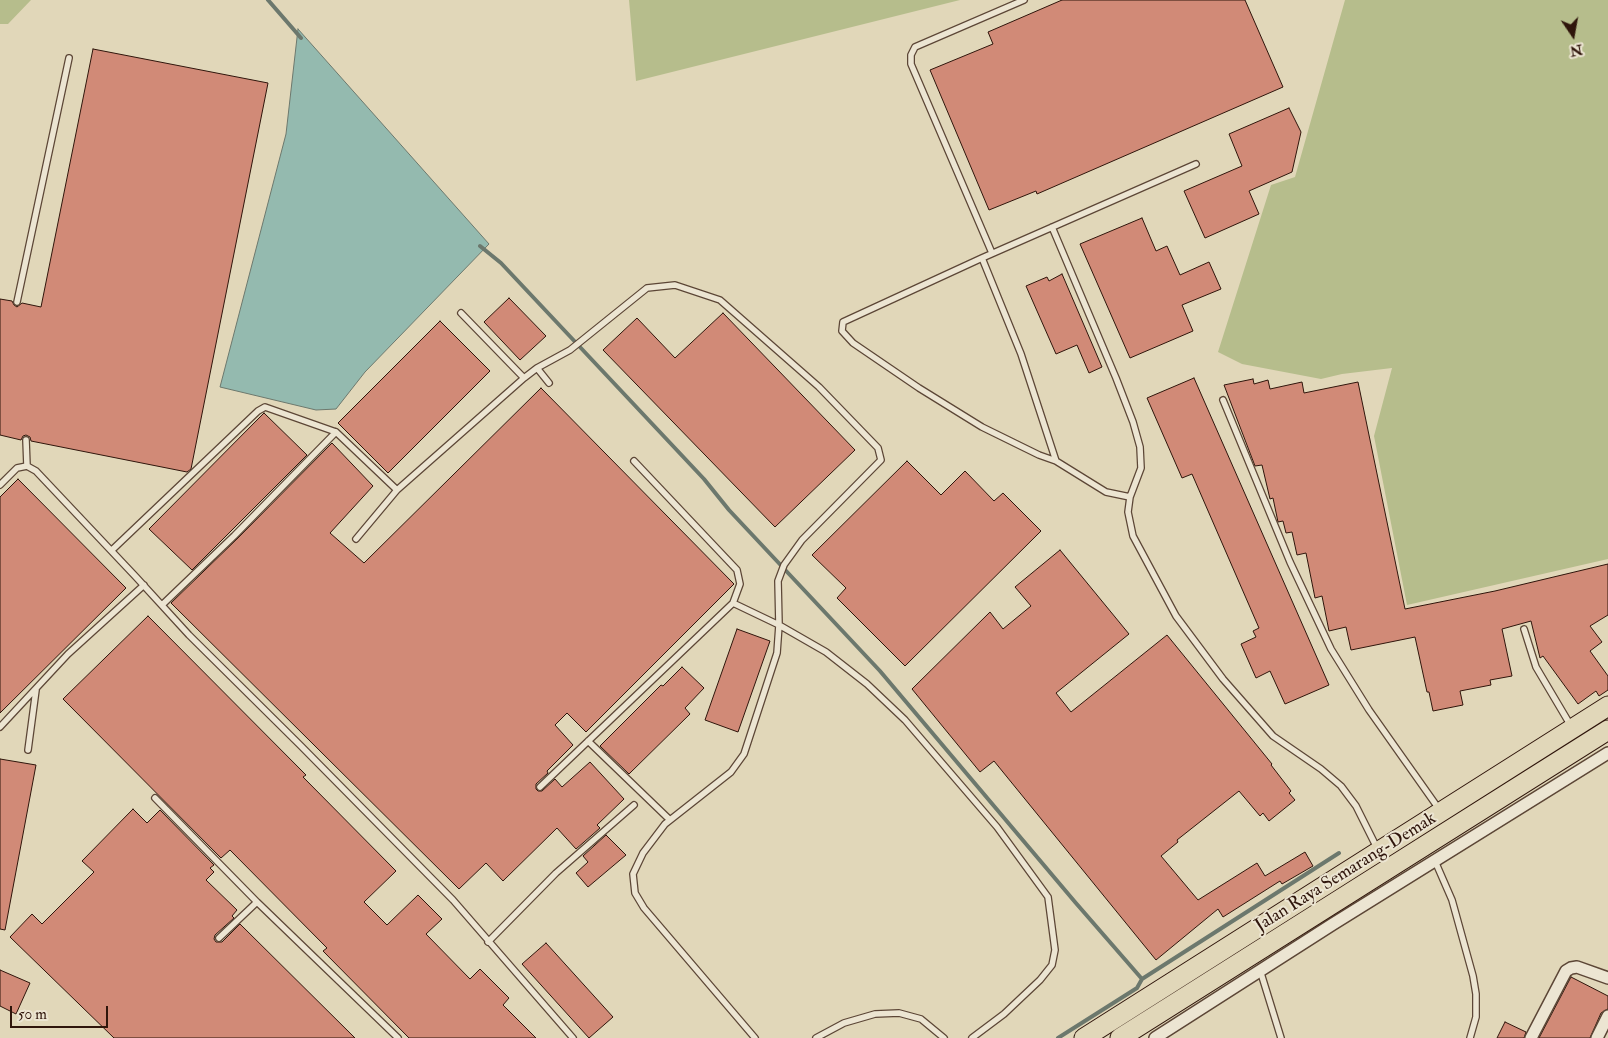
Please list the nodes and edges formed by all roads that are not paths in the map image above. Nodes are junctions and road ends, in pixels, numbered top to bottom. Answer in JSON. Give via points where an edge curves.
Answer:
{"nodes":[{"id":1,"x":1024,"y":0,"type":"edge"},
{"id":2,"x":69,"y":58,"type":"dead end"},
{"id":3,"x":1196,"y":164,"type":"dead end"},
{"id":4,"x":1052,"y":227,"type":"junction"},
{"id":5,"x":992,"y":253,"type":"junction"},
{"id":6,"x":982,"y":258,"type":"junction"},
{"id":7,"x":17,"y":302,"type":"dead end"},
{"id":8,"x":461,"y":313,"type":"dead end"},
{"id":9,"x":537,"y":368,"type":"junction"},
{"id":10,"x":524,"y":378,"type":"junction"},
{"id":11,"x":550,"y":383,"type":"dead end"},
{"id":12,"x":1223,"y":400,"type":"dead end"},
{"id":13,"x":336,"y":432,"type":"junction"},
{"id":14,"x":26,"y":440,"type":"dead end"},
{"id":15,"x":634,"y":461,"type":"dead end"},
{"id":16,"x":1056,"y":461,"type":"junction"},
{"id":17,"x":27,"y":466,"type":"junction"},
{"id":18,"x":0,"y":485,"type":"edge"},
{"id":19,"x":397,"y":490,"type":"junction"},
{"id":20,"x":1130,"y":497,"type":"junction"},
{"id":21,"x":356,"y":539,"type":"dead end"},
{"id":22,"x":112,"y":550,"type":"junction"},
{"id":23,"x":144,"y":585,"type":"junction"},
{"id":24,"x":733,"y":603,"type":"junction"},
{"id":25,"x":162,"y":605,"type":"junction"},
{"id":26,"x":779,"y":626,"type":"junction"},
{"id":27,"x":1524,"y":629,"type":"dead end"},
{"id":28,"x":36,"y":690,"type":"junction"},
{"id":29,"x":1608,"y":706,"type":"edge"},
{"id":30,"x":0,"y":727,"type":"edge"},
{"id":31,"x":1572,"y":728,"type":"junction"},
{"id":32,"x":1608,"y":730,"type":"edge"},
{"id":33,"x":588,"y":741,"type":"junction"},
{"id":34,"x":28,"y":750,"type":"dead end"},
{"id":35,"x":1608,"y":753,"type":"edge"},
{"id":36,"x":540,"y":787,"type":"dead end"},
{"id":37,"x":155,"y":798,"type":"dead end"},
{"id":38,"x":634,"y":805,"type":"dead end"},
{"id":39,"x":1442,"y":812,"type":"junction"},
{"id":40,"x":670,"y":820,"type":"junction"},
{"id":41,"x":1380,"y":852,"type":"junction"},
{"id":42,"x":1434,"y":861,"type":"junction"},
{"id":43,"x":257,"y":902,"type":"junction"},
{"id":44,"x":219,"y":938,"type":"dead end"},
{"id":45,"x":488,"y":942,"type":"junction"},
{"id":46,"x":1260,"y":970,"type":"junction"},
{"id":47,"x":1608,"y":978,"type":"edge"},
{"id":48,"x":1608,"y":1016,"type":"edge"},
{"id":49,"x":398,"y":1038,"type":"edge"},
{"id":50,"x":573,"y":1038,"type":"edge"},
{"id":51,"x":755,"y":1038,"type":"edge"},
{"id":52,"x":816,"y":1038,"type":"edge"},
{"id":53,"x":944,"y":1038,"type":"edge"},
{"id":54,"x":972,"y":1038,"type":"edge"},
{"id":55,"x":1084,"y":1038,"type":"edge"},
{"id":56,"x":1120,"y":1038,"type":"edge"},
{"id":57,"x":1155,"y":1038,"type":"edge"},
{"id":58,"x":1281,"y":1038,"type":"edge"},
{"id":59,"x":1470,"y":1038,"type":"edge"},
{"id":60,"x":1531,"y":1038,"type":"edge"},
{"id":61,"x":1596,"y":1038,"type":"edge"}],
"edges":[{"from":1,"to":5,"type":"lane","via":[[915,47],[912,55],[911,64]]},
{"from":2,"to":7,"type":"lane"},
{"from":3,"to":4,"type":"lane"},
{"from":4,"to":5,"type":"lane"},
{"from":4,"to":20,"type":"lane","via":[[1133,422],[1140,447],[1141,468]]},
{"from":5,"to":6,"type":"lane"},
{"from":6,"to":16,"type":"lane","via":[[1021,354]]},
{"from":6,"to":16,"type":"lane","via":[[844,322],[842,331],[853,343],[982,427]]},
{"from":8,"to":10,"type":"lane"},
{"from":9,"to":10,"type":"lane"},
{"from":9,"to":11,"type":"lane"},
{"from":9,"to":26,"type":"lane","via":[[570,350],[647,288],[675,285],[720,300],[819,387],[878,448],[880,460],[802,540],[784,565],[778,581]]},
{"from":10,"to":19,"type":"lane"},
{"from":12,"to":39,"type":"lane","via":[[1330,649]]},
{"from":13,"to":19,"type":"lane"},
{"from":13,"to":22,"type":"lane","via":[[261,408]]},
{"from":13,"to":25,"type":"lane"},
{"from":14,"to":17,"type":"lane"},
{"from":15,"to":24,"type":"lane","via":[[737,570],[740,584]]},
{"from":16,"to":20,"type":"lane","via":[[1106,492]]},
{"from":17,"to":18,"type":"lane","via":[[17,468]]},
{"from":17,"to":22,"type":"lane","via":[[36,470]]},
{"from":19,"to":21,"type":"lane"},
{"from":20,"to":41,"type":"lane","via":[[1128,512],[1133,536],[1176,616],[1223,679],[1273,736],[1341,786],[1356,806]]},
{"from":22,"to":23,"type":"lane"},
{"from":23,"to":25,"type":"lane"},
{"from":23,"to":28,"type":"lane","via":[[68,654]]},
{"from":24,"to":26,"type":"lane"},
{"from":24,"to":33,"type":"lane"},
{"from":25,"to":45,"type":"lane","via":[[453,900]]},
{"from":26,"to":40,"type":"lane","via":[[777,653],[744,754],[731,772]]},
{"from":26,"to":54,"type":"lane","via":[[826,652],[905,720],[997,828],[1048,897],[1055,950],[1052,965],[1004,1014]]},
{"from":27,"to":31,"type":"lane","via":[[1536,667]]},
{"from":28,"to":30,"type":"lane"},
{"from":28,"to":34,"type":"lane"},
{"from":29,"to":31,"type":"highway","name":"Jalan Raya Semarang-Demak"},
{"from":31,"to":39,"type":"highway","name":"Jalan Raya Semarang-Demak"},
{"from":32,"to":56,"type":"highway","name":"Jalan Raya Semarang-Demak"},
{"from":33,"to":36,"type":"lane"},
{"from":33,"to":40,"type":"lane"},
{"from":35,"to":42,"type":"street"},
{"from":37,"to":43,"type":"lane"},
{"from":38,"to":45,"type":"lane","via":[[556,874]]},
{"from":39,"to":41,"type":"highway","name":"Jalan Raya Semarang-Demak"},
{"from":40,"to":51,"type":"lane","via":[[642,853],[633,874],[635,893],[644,908]]},
{"from":41,"to":55,"type":"highway","name":"Jalan Raya Semarang-Demak"},
{"from":42,"to":46,"type":"street"},
{"from":42,"to":59,"type":"lane","via":[[1452,900],[1473,976],[1476,1017]]},
{"from":43,"to":44,"type":"lane"},
{"from":43,"to":49,"type":"lane"},
{"from":45,"to":50,"type":"lane"},
{"from":46,"to":57,"type":"street"},
{"from":46,"to":58,"type":"lane"},
{"from":47,"to":60,"type":"street","via":[[1577,967],[1566,970]]},
{"from":48,"to":61,"type":"street"},
{"from":52,"to":53,"type":"lane","via":[[875,1014],[899,1013],[920,1019]]}]}
